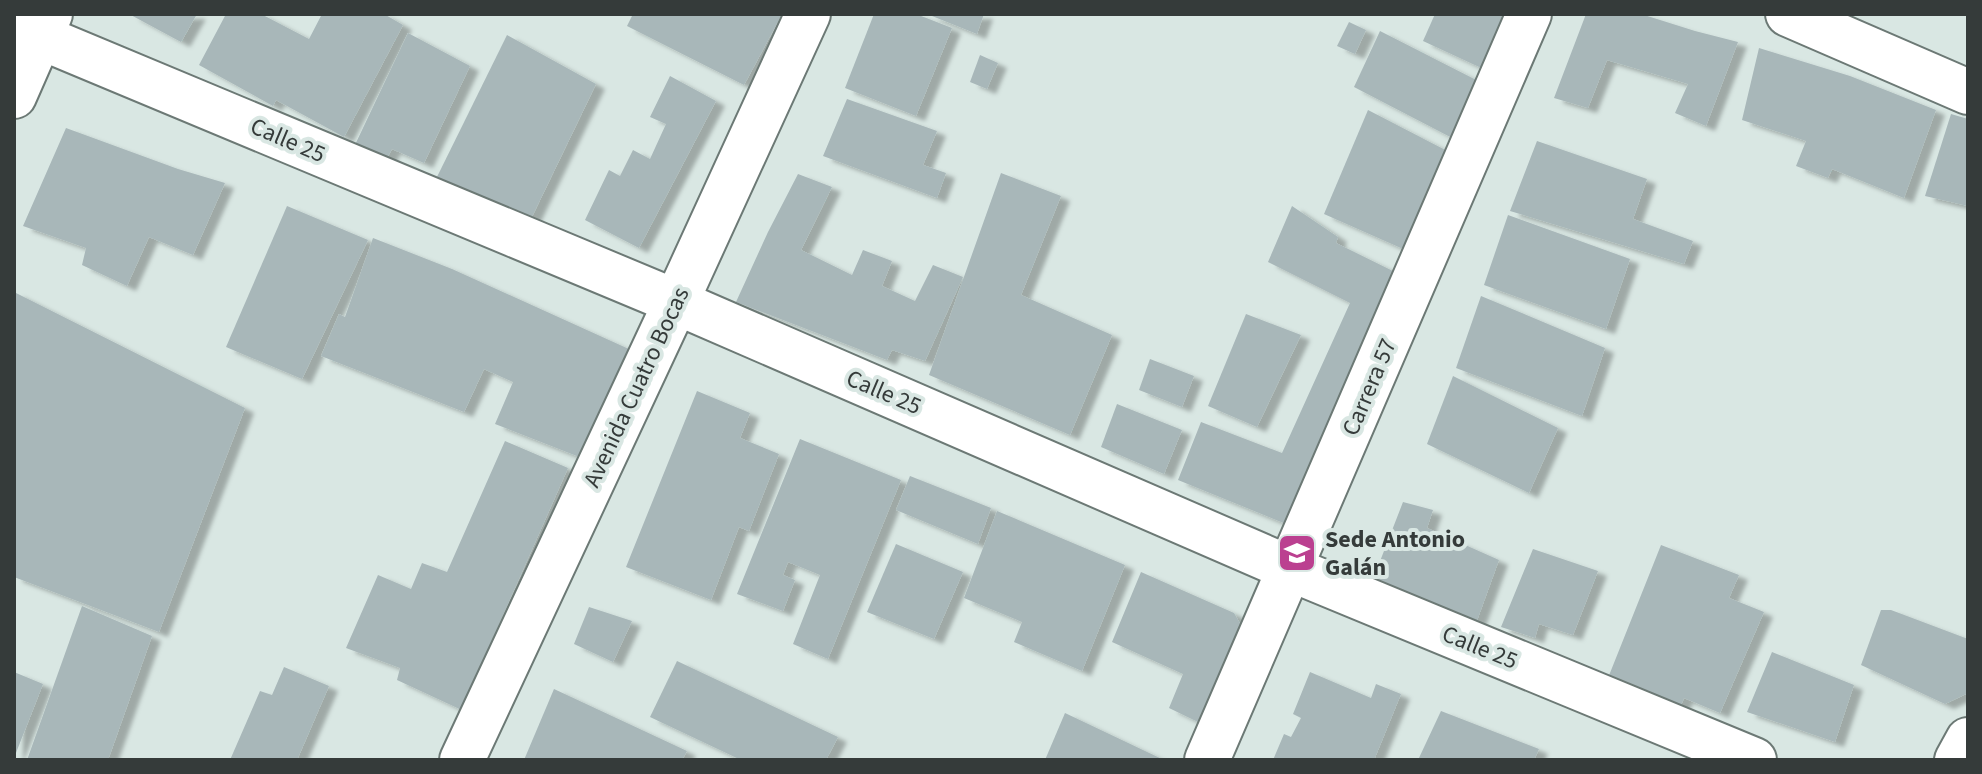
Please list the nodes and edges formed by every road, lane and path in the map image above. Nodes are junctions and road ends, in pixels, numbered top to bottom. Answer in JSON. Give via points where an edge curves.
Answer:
{"nodes":[{"id":1,"x":808,"y":14,"type":"edge"},
{"id":2,"x":1529,"y":14,"type":"edge"},
{"id":3,"x":1788,"y":14,"type":"edge"},
{"id":4,"x":35,"y":26,"type":"edge"},
{"id":5,"x":1968,"y":92,"type":"edge"},
{"id":6,"x":14,"y":96,"type":"edge"},
{"id":7,"x":676,"y":302,"type":"junction"},
{"id":8,"x":1291,"y":569,"type":"junction"},
{"id":9,"x":1968,"y":740,"type":"edge"},
{"id":10,"x":462,"y":760,"type":"edge"},
{"id":11,"x":1207,"y":760,"type":"edge"},
{"id":12,"x":1754,"y":760,"type":"edge"},
{"id":13,"x":1957,"y":760,"type":"edge"}],
"edges":[{"from":1,"to":7,"type":"street","name":"Avenida Cuatro Bocas"},
{"from":2,"to":8,"type":"street","name":"Carrera 57"},
{"from":3,"to":5,"type":"street"},
{"from":4,"to":6,"type":"street"},
{"from":4,"to":7,"type":"street","name":"Calle 25"},
{"from":7,"to":8,"type":"street","name":"Calle 25"},
{"from":7,"to":10,"type":"street","name":"Avenida Cuatro Bocas"},
{"from":8,"to":11,"type":"street","name":"Carrera 57"},
{"from":8,"to":12,"type":"street","name":"Calle 25"},
{"from":9,"to":13,"type":"street"}]}
